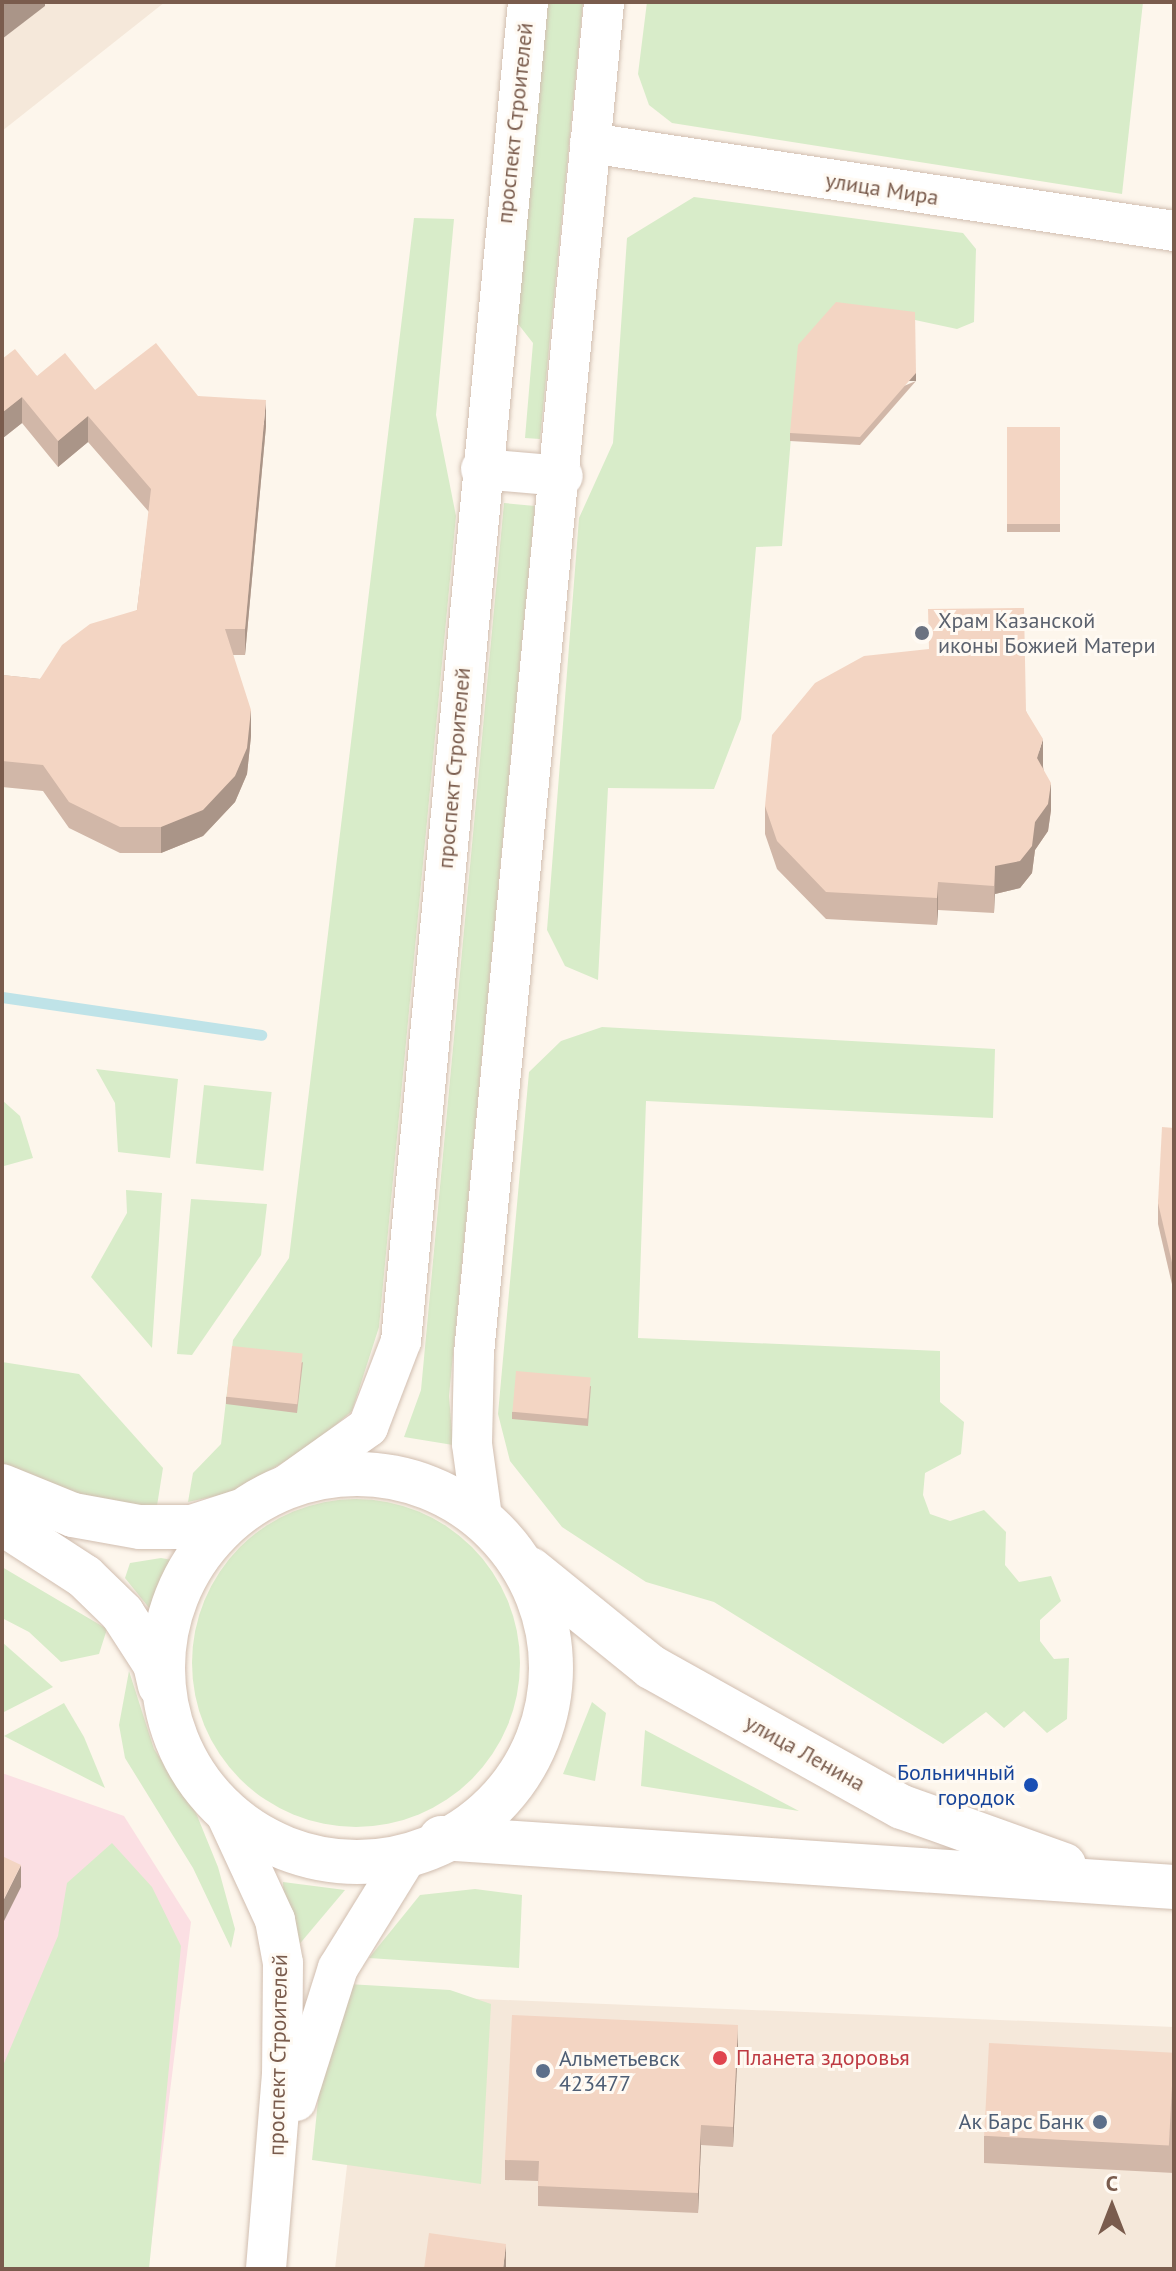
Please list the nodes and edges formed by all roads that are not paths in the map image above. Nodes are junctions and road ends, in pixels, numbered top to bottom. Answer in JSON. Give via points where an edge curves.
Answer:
{"nodes":[{"id":1,"x":528,"y":2,"type":"edge"},
{"id":2,"x":604,"y":2,"type":"edge"},
{"id":3,"x":590,"y":143,"type":"junction"},
{"id":4,"x":1174,"y":231,"type":"edge"},
{"id":5,"x":481,"y":469,"type":"junction"},
{"id":6,"x":563,"y":476,"type":"junction"},
{"id":7,"x":2,"y":1486,"type":"edge"},
{"id":8,"x":285,"y":1486,"type":"junction"},
{"id":9,"x":238,"y":1512,"type":"junction"},
{"id":10,"x":482,"y":1517,"type":"junction"},
{"id":11,"x":2,"y":1523,"type":"edge"},
{"id":12,"x":522,"y":1563,"type":"junction"},
{"id":13,"x":163,"y":1699,"type":"junction"},
{"id":14,"x":226,"y":1814,"type":"junction"},
{"id":15,"x":424,"y":1848,"type":"junction"},
{"id":16,"x":1119,"y":1884,"type":"junction"},
{"id":17,"x":1174,"y":1887,"type":"edge"},
{"id":18,"x":273,"y":2211,"type":"junction"},
{"id":19,"x":266,"y":2269,"type":"edge"}],
"edges":[{"from":1,"to":5,"type":"street","name":"проспект Строителей"},
{"from":2,"to":3,"type":"street"},
{"from":3,"to":4,"type":"street","name":"улица Мира"},
{"from":3,"to":6,"type":"street"},
{"from":5,"to":6,"type":"street"},
{"from":5,"to":8,"type":"street","name":"проспект Строителей","via":[[401,1341],[368,1427]]},
{"from":6,"to":10,"type":"street","via":[[474,1353],[472,1444]]},
{"from":7,"to":9,"type":"main road","via":[[73,1515],[140,1527],[192,1527]]},
{"from":8,"to":9,"type":"main road"},
{"from":8,"to":10,"type":"main road","via":[[356,1472],[424,1484]]},
{"from":9,"to":13,"type":"main road","via":[[183,1579],[164,1634]]},
{"from":10,"to":12,"type":"main road"},
{"from":11,"to":13,"type":"main road","name":"улица Ленина","via":[[85,1577],[122,1613],[155,1664]]},
{"from":12,"to":15,"type":"main road","via":[[546,1615],[553,1682],[540,1738],[516,1784]]},
{"from":12,"to":16,"type":"main road","name":"улица Ленина","via":[[651,1667],[902,1807]]},
{"from":13,"to":14,"type":"main road","name":"улица Ленина","via":[[187,1767]]},
{"from":14,"to":15,"type":"main road","name":"улица Ленина","via":[[272,1844],[334,1863]]},
{"from":14,"to":18,"type":"street","name":"проспект Строителей","via":[[275,1920],[283,1963]]},
{"from":15,"to":16,"type":"main road","name":"улица Ленина"},
{"from":15,"to":18,"type":"street","name":"проспект Строителей","via":[[335,1975],[300,2078]]},
{"from":16,"to":17,"type":"main road","name":"улица Ленина"},
{"from":18,"to":19,"type":"street","name":"проспект Строителей"}]}
